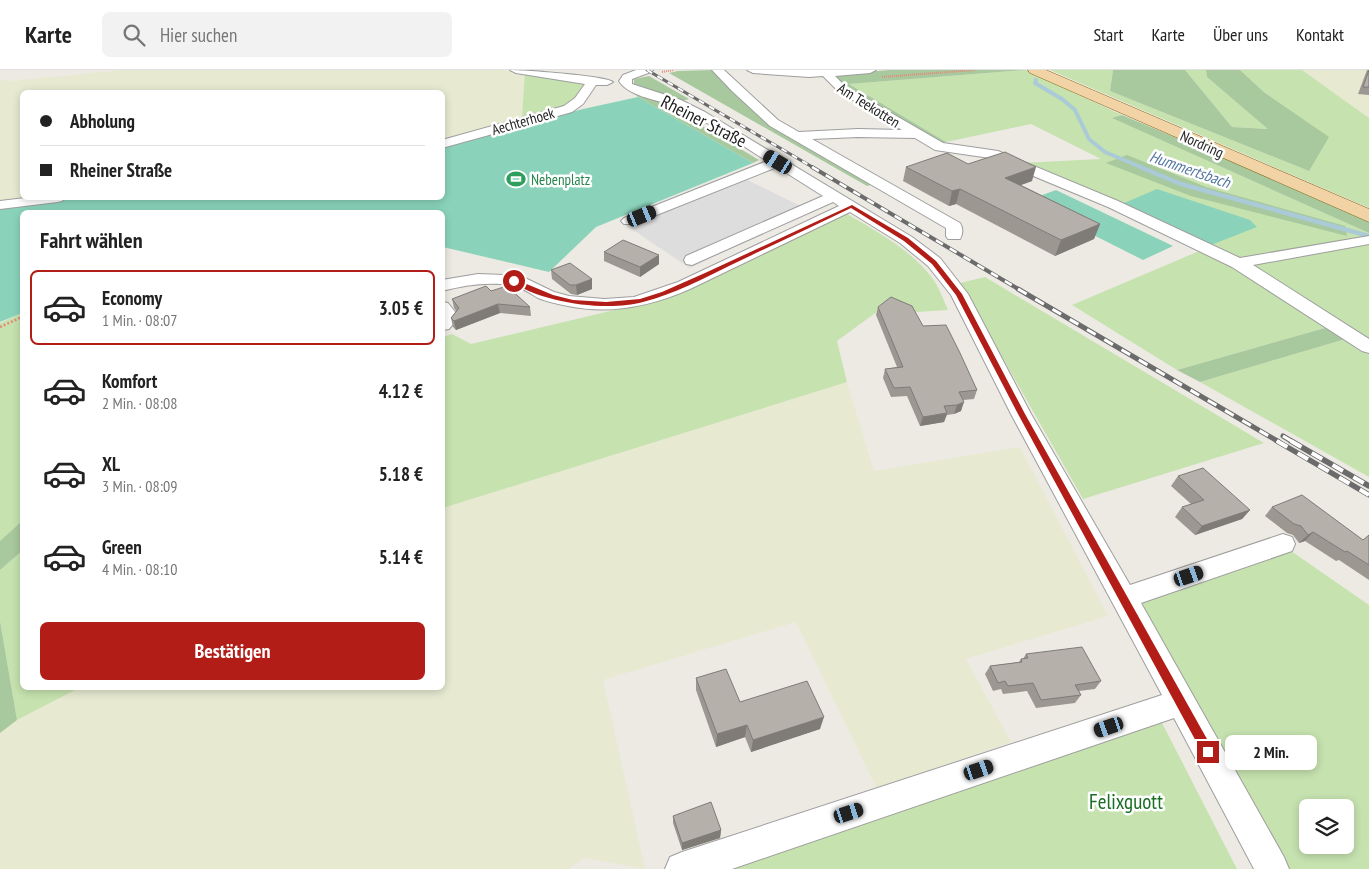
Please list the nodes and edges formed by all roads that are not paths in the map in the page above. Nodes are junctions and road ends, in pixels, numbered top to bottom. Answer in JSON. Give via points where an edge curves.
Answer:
{"nodes":[{"id":1,"x":516,"y":70,"type":"edge"},
{"id":2,"x":718,"y":70,"type":"edge"},
{"id":3,"x":753,"y":70,"type":"edge"},
{"id":4,"x":870,"y":70,"type":"edge"},
{"id":5,"x":1035,"y":70,"type":"edge"},
{"id":6,"x":826,"y":74,"type":"junction"},
{"id":7,"x":633,"y":76,"type":"edge"},
{"id":8,"x":593,"y":82,"type":"junction"},
{"id":9,"x":915,"y":134,"type":"junction"},
{"id":10,"x":795,"y":136,"type":"junction"},
{"id":11,"x":445,"y":143,"type":"edge"},
{"id":12,"x":778,"y":162,"type":"junction"},
{"id":13,"x":40,"y":200,"type":"edge"},
{"id":14,"x":843,"y":201,"type":"junction"},
{"id":15,"x":7,"y":204,"type":"edge"},
{"id":16,"x":23,"y":210,"type":"edge"},
{"id":17,"x":1369,"y":216,"type":"edge"},
{"id":18,"x":629,"y":221,"type":"dead end"},
{"id":19,"x":954,"y":236,"type":"dead end"},
{"id":20,"x":1367,"y":240,"type":"dead end"},
{"id":21,"x":692,"y":260,"type":"dead end"},
{"id":22,"x":1238,"y":263,"type":"junction"},
{"id":23,"x":445,"y":286,"type":"edge"},
{"id":24,"x":445,"y":310,"type":"edge"},
{"id":25,"x":445,"y":321,"type":"edge"},
{"id":26,"x":1369,"y":347,"type":"edge"},
{"id":27,"x":1283,"y":544,"type":"dead end"},
{"id":28,"x":1124,"y":598,"type":"junction"},
{"id":29,"x":1181,"y":702,"type":"junction"},
{"id":30,"x":682,"y":869,"type":"edge"},
{"id":31,"x":1272,"y":869,"type":"edge"}],
"edges":[{"from":1,"to":8,"type":"street"},
{"from":2,"to":10,"type":"street","via":[[774,123]]},
{"from":3,"to":6,"type":"street"},
{"from":4,"to":6,"type":"street"},
{"from":5,"to":17,"type":"main road","name":"Nordring"},
{"from":6,"to":9,"type":"street","name":"Am Teekotten","via":[[842,89]]},
{"from":7,"to":8,"type":"street"},
{"from":7,"to":12,"type":"street","name":"Rheiner Straße","via":[[628,86],[702,115]]},
{"from":8,"to":11,"type":"street","name":"Aechterhoek","via":[[579,102],[568,109]]},
{"from":9,"to":10,"type":"street"},
{"from":9,"to":22,"type":"street","name":"Am Teekotten","via":[[940,147],[993,154],[1113,204]]},
{"from":10,"to":19,"type":"street","via":[[954,226]]},
{"from":12,"to":14,"type":"street","name":"Rheiner Straße"},
{"from":12,"to":18,"type":"street"},
{"from":13,"to":15,"type":"street"},
{"from":14,"to":21,"type":"street"},
{"from":14,"to":23,"type":"street","via":[[707,274],[641,301],[573,302],[551,297],[521,282],[507,280],[484,279]]},
{"from":14,"to":28,"type":"street","name":"Rheiner Straße","via":[[906,240],[934,262],[959,294],[1021,414]]},
{"from":15,"to":16,"type":"street"},
{"from":20,"to":22,"type":"street"},
{"from":22,"to":26,"type":"street","name":"Am Teekotten"},
{"from":24,"to":25,"type":"street","via":[[450,315]]},
{"from":27,"to":28,"type":"street"},
{"from":28,"to":29,"type":"street","name":"Rheiner Straße"},
{"from":29,"to":30,"type":"street"},
{"from":29,"to":31,"type":"street","name":"Rheiner Straße"}]}
